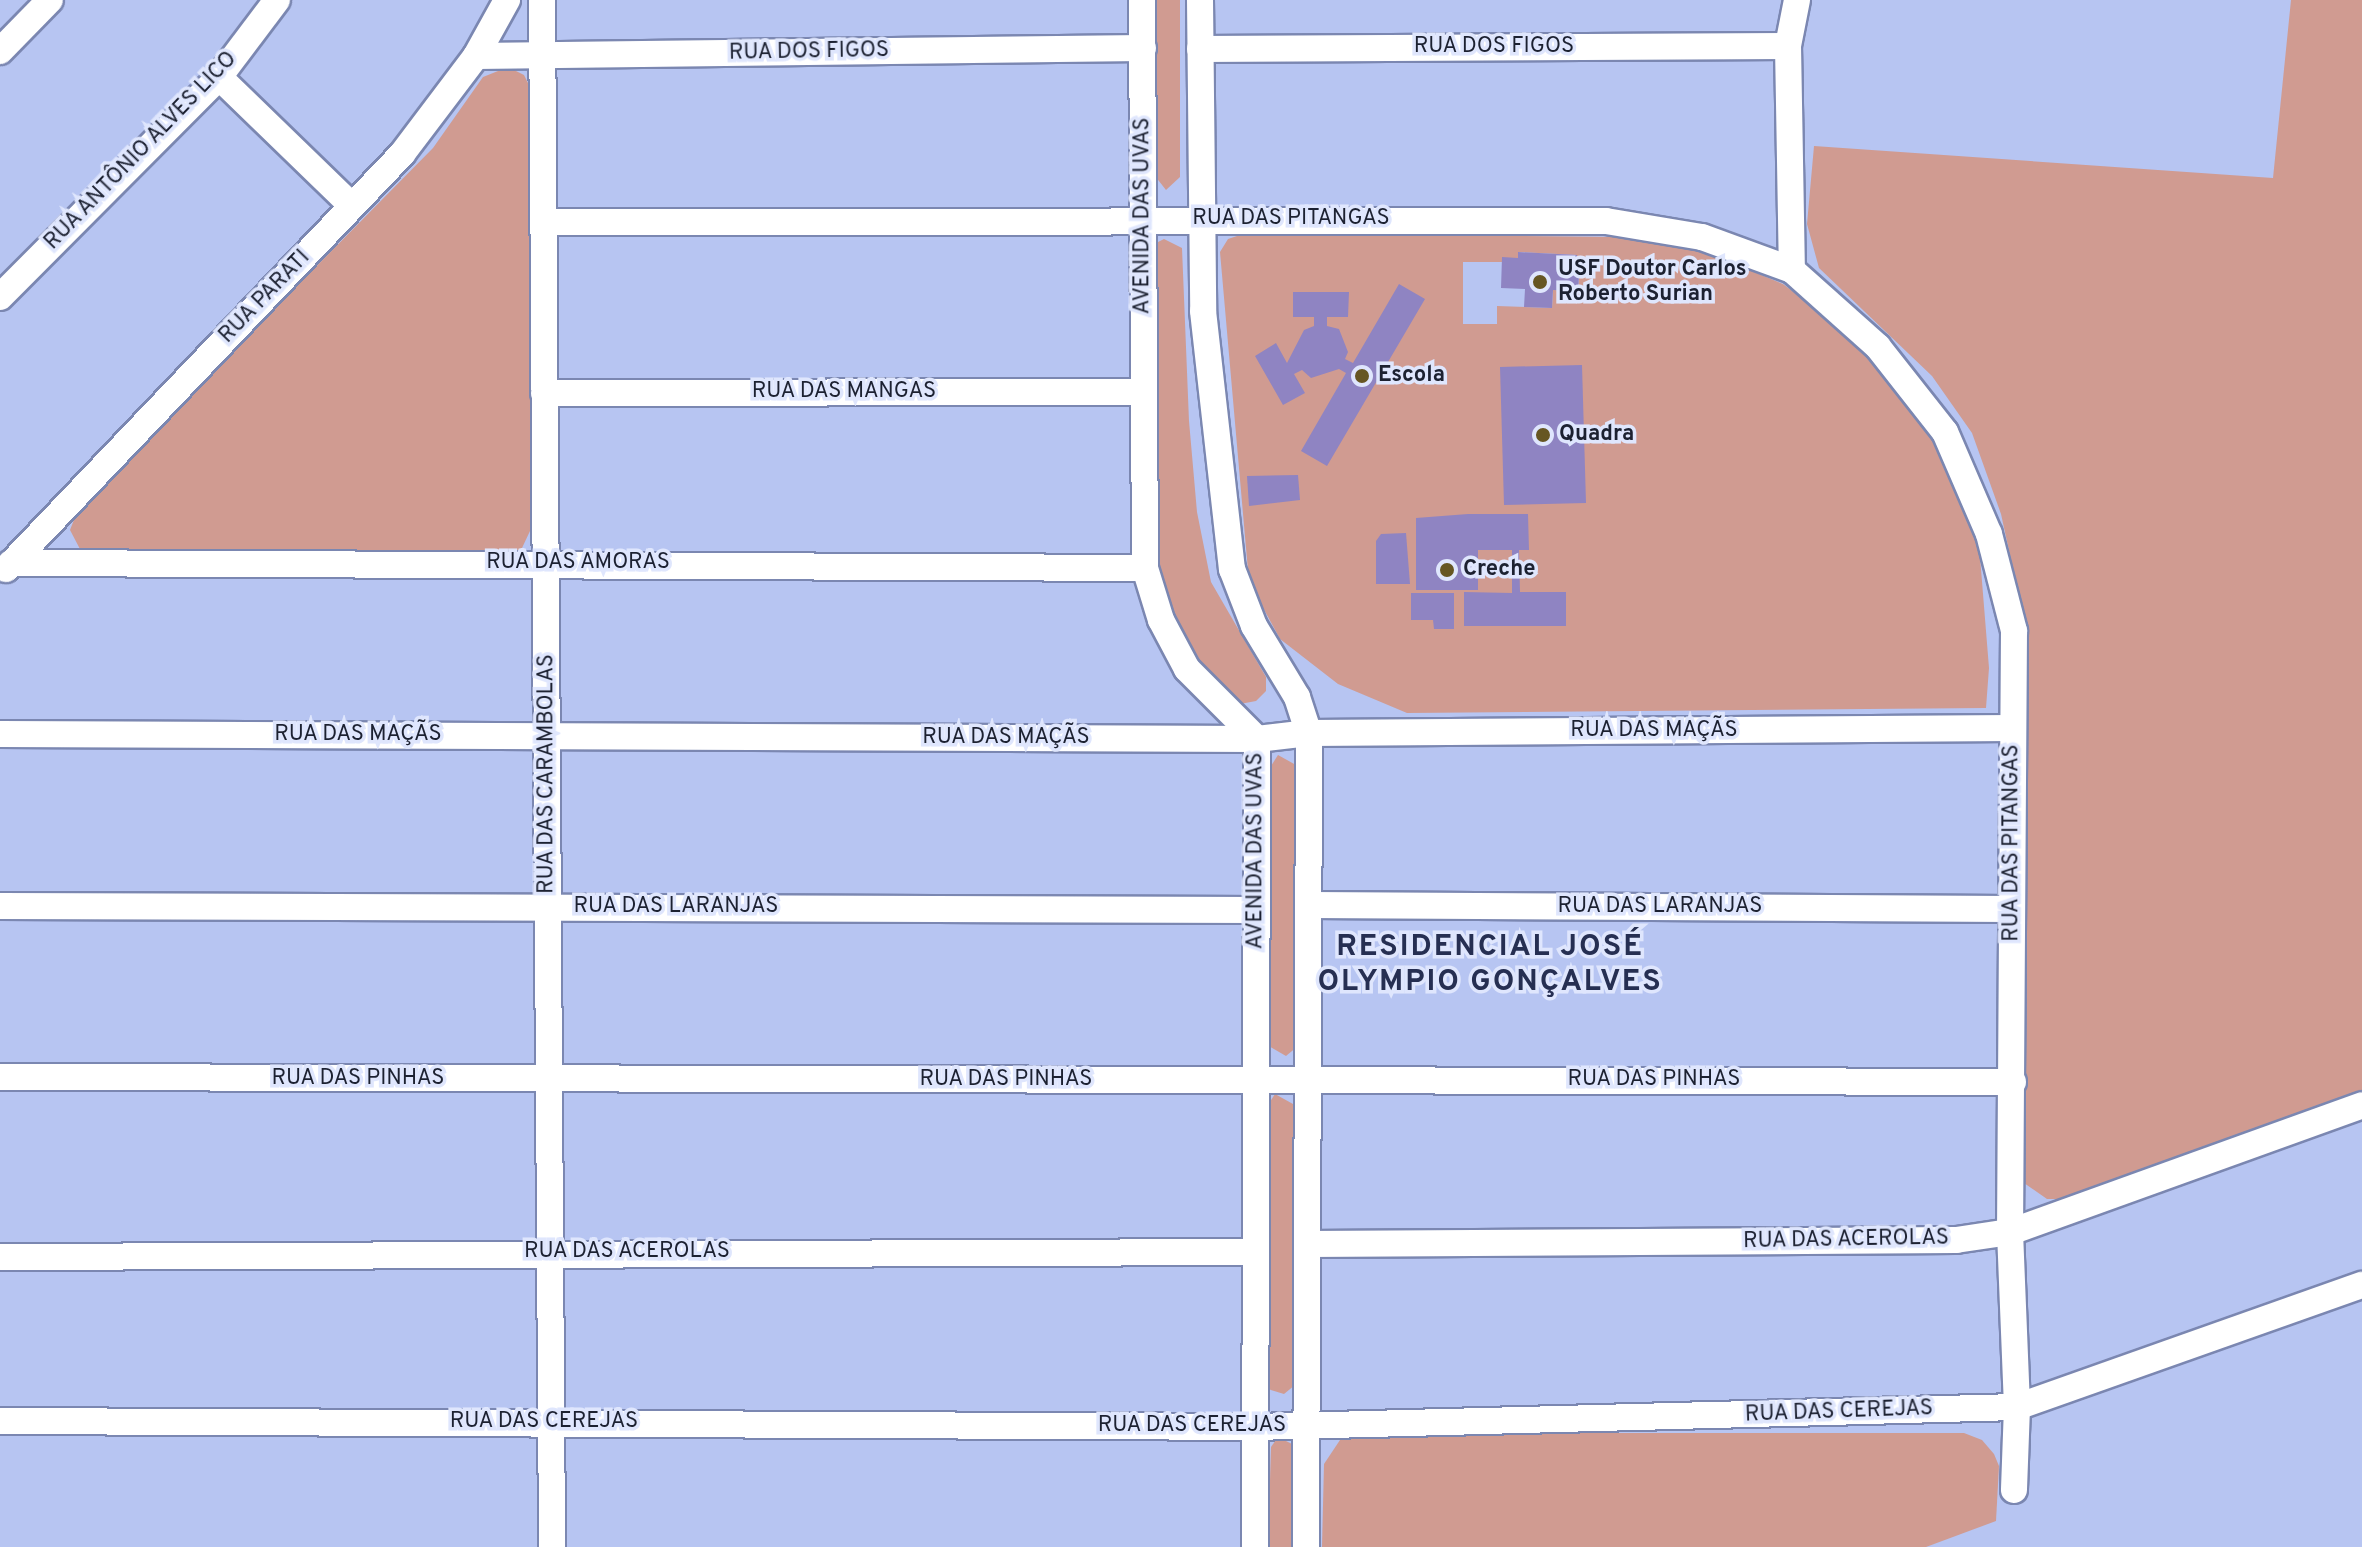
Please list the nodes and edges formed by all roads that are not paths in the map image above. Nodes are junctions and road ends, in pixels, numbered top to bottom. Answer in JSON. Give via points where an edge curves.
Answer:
{"nodes":[{"id":1,"x":50,"y":0,"type":"edge"},
{"id":2,"x":277,"y":0,"type":"edge"},
{"id":3,"x":507,"y":0,"type":"edge"},
{"id":4,"x":542,"y":0,"type":"edge"},
{"id":5,"x":1142,"y":0,"type":"edge"},
{"id":6,"x":1200,"y":0,"type":"edge"},
{"id":7,"x":1797,"y":0,"type":"edge"},
{"id":8,"x":1788,"y":46,"type":"junction"},
{"id":9,"x":1143,"y":48,"type":"junction"},
{"id":10,"x":1200,"y":49,"type":"junction"},
{"id":11,"x":0,"y":51,"type":"edge"},
{"id":12,"x":542,"y":55,"type":"junction"},
{"id":13,"x":476,"y":56,"type":"junction"},
{"id":14,"x":219,"y":77,"type":"junction"},
{"id":15,"x":352,"y":206,"type":"junction"},
{"id":16,"x":1202,"y":218,"type":"junction"},
{"id":17,"x":1143,"y":221,"type":"junction"},
{"id":18,"x":543,"y":222,"type":"junction"},
{"id":19,"x":1792,"y":270,"type":"junction"},
{"id":20,"x":0,"y":297,"type":"edge"},
{"id":21,"x":1144,"y":392,"type":"junction"},
{"id":22,"x":544,"y":393,"type":"junction"},
{"id":23,"x":545,"y":562,"type":"junction"},
{"id":24,"x":4,"y":563,"type":"edge"},
{"id":25,"x":1145,"y":568,"type":"junction"},
{"id":26,"x":2012,"y":728,"type":"junction"},
{"id":27,"x":1309,"y":733,"type":"junction"},
{"id":28,"x":0,"y":734,"type":"edge"},
{"id":29,"x":547,"y":735,"type":"junction"},
{"id":30,"x":1257,"y":739,"type":"junction"},
{"id":31,"x":1311,"y":905,"type":"junction"},
{"id":32,"x":0,"y":906,"type":"edge"},
{"id":33,"x":548,"y":906,"type":"junction"},
{"id":34,"x":2010,"y":909,"type":"junction"},
{"id":35,"x":1256,"y":910,"type":"junction"},
{"id":36,"x":0,"y":1077,"type":"edge"},
{"id":37,"x":1309,"y":1078,"type":"junction"},
{"id":38,"x":1255,"y":1080,"type":"junction"},
{"id":39,"x":549,"y":1081,"type":"junction"},
{"id":40,"x":2013,"y":1082,"type":"junction"},
{"id":41,"x":2362,"y":1105,"type":"edge"},
{"id":42,"x":2010,"y":1232,"type":"junction"},
{"id":43,"x":1308,"y":1244,"type":"junction"},
{"id":44,"x":550,"y":1252,"type":"junction"},
{"id":45,"x":1255,"y":1252,"type":"junction"},
{"id":46,"x":0,"y":1257,"type":"edge"},
{"id":47,"x":2362,"y":1285,"type":"edge"},
{"id":48,"x":2017,"y":1407,"type":"junction"},
{"id":49,"x":0,"y":1421,"type":"edge"},
{"id":50,"x":552,"y":1422,"type":"junction"},
{"id":51,"x":1254,"y":1427,"type":"junction"},
{"id":52,"x":1307,"y":1427,"type":"junction"},
{"id":53,"x":2014,"y":1490,"type":"dead end"},
{"id":54,"x":552,"y":1547,"type":"edge"},
{"id":55,"x":1255,"y":1547,"type":"edge"},
{"id":56,"x":1306,"y":1547,"type":"edge"}],
"edges":[{"from":1,"to":11,"type":"street"},
{"from":2,"to":14,"type":"street","name":"RUA ANTÔNIO ALVES LICO"},
{"from":3,"to":13,"type":"street","name":"RUA PARATI"},
{"from":4,"to":12,"type":"street","name":"RUA DAS CARAMBOLAS"},
{"from":5,"to":9,"type":"street","name":"AVENIDA DAS UVAS"},
{"from":6,"to":10,"type":"street"},
{"from":7,"to":8,"type":"street"},
{"from":8,"to":10,"type":"street","name":"RUA DOS FIGOS"},
{"from":8,"to":19,"type":"street"},
{"from":9,"to":12,"type":"street","name":"RUA DOS FIGOS"},
{"from":9,"to":17,"type":"street","name":"AVENIDA DAS UVAS"},
{"from":10,"to":16,"type":"street"},
{"from":12,"to":13,"type":"street","name":"RUA DOS FIGOS"},
{"from":12,"to":18,"type":"street","name":"RUA DAS CARAMBOLAS"},
{"from":13,"to":15,"type":"street","name":"RUA PARATI","via":[[402,154]]},
{"from":14,"to":15,"type":"street"},
{"from":14,"to":20,"type":"street","name":"RUA ANTÔNIO ALVES LICO"},
{"from":15,"to":24,"type":"street","name":"RUA PARATI"},
{"from":16,"to":17,"type":"street","name":"RUA DAS PITANGAS"},
{"from":16,"to":19,"type":"street","name":"RUA DAS PITANGAS","via":[[1606,221],[1702,237]]},
{"from":16,"to":27,"type":"street","via":[[1203,311],[1232,569],[1254,626],[1297,697]]},
{"from":17,"to":18,"type":"street","name":"RUA DAS PITANGAS"},
{"from":17,"to":21,"type":"street","name":"AVENIDA DAS UVAS"},
{"from":18,"to":22,"type":"street","name":"RUA DAS CARAMBOLAS"},
{"from":19,"to":26,"type":"street","name":"RUA DAS PITANGAS","via":[[1878,347],[1945,432],[1989,534],[2014,631]]},
{"from":21,"to":22,"type":"street","name":"RUA DAS MANGAS"},
{"from":21,"to":25,"type":"street","name":"AVENIDA DAS UVAS"},
{"from":22,"to":23,"type":"street","name":"RUA DAS CARAMBOLAS"},
{"from":23,"to":24,"type":"street","name":"RUA DAS AMORAS"},
{"from":23,"to":25,"type":"street","name":"RUA DAS AMORAS"},
{"from":23,"to":29,"type":"street","name":"RUA DAS CARAMBOLAS"},
{"from":25,"to":30,"type":"street","name":"AVENIDA DAS UVAS","via":[[1161,620],[1187,669]]},
{"from":26,"to":27,"type":"street","name":"RUA DAS MAÇÃS"},
{"from":26,"to":34,"type":"street","name":"RUA DAS PITANGAS"},
{"from":27,"to":30,"type":"street","name":"RUA DAS MAÇÃS"},
{"from":27,"to":31,"type":"street"},
{"from":28,"to":29,"type":"street","name":"RUA DAS MAÇÃS"},
{"from":29,"to":30,"type":"street","name":"RUA DAS MAÇÃS"},
{"from":29,"to":33,"type":"street","name":"RUA DAS CARAMBOLAS"},
{"from":30,"to":35,"type":"street","name":"AVENIDA DAS UVAS"},
{"from":31,"to":34,"type":"street","name":"RUA DAS LARANJAS"},
{"from":31,"to":37,"type":"street"},
{"from":32,"to":33,"type":"street","name":"RUA DAS LARANJAS"},
{"from":33,"to":35,"type":"street","name":"RUA DAS LARANJAS"},
{"from":33,"to":39,"type":"street","name":"RUA DAS CARAMBOLAS"},
{"from":34,"to":40,"type":"street","name":"RUA DAS PITANGAS"},
{"from":35,"to":38,"type":"street","name":"AVENIDA DAS UVAS"},
{"from":36,"to":39,"type":"street","name":"RUA DAS PINHAS"},
{"from":37,"to":38,"type":"street","name":"RUA DAS PINHAS"},
{"from":37,"to":40,"type":"street","name":"RUA DAS PINHAS"},
{"from":37,"to":43,"type":"street"},
{"from":38,"to":39,"type":"street","name":"RUA DAS PINHAS"},
{"from":38,"to":45,"type":"street","name":"AVENIDA DAS UVAS"},
{"from":39,"to":44,"type":"street","name":"RUA DAS CARAMBOLAS"},
{"from":40,"to":42,"type":"street","name":"RUA DAS PITANGAS"},
{"from":41,"to":42,"type":"street","name":"RUA DAS ACEROLAS"},
{"from":42,"to":43,"type":"street","name":"RUA DAS ACEROLAS","via":[[1956,1240]]},
{"from":42,"to":48,"type":"street","name":"RUA DAS PITANGAS"},
{"from":43,"to":52,"type":"street"},
{"from":44,"to":45,"type":"street","name":"RUA DAS ACEROLAS"},
{"from":44,"to":46,"type":"street","name":"RUA DAS ACEROLAS"},
{"from":44,"to":50,"type":"street","name":"RUA DAS CARAMBOLAS"},
{"from":45,"to":51,"type":"street","name":"AVENIDA DAS UVAS"},
{"from":47,"to":48,"type":"street","name":"RUA DAS CEREJAS"},
{"from":48,"to":52,"type":"street","name":"RUA DAS CEREJAS"},
{"from":48,"to":53,"type":"street","name":"RUA DAS PITANGAS"},
{"from":49,"to":50,"type":"street","name":"RUA DAS CEREJAS"},
{"from":50,"to":51,"type":"street","name":"RUA DAS CEREJAS"},
{"from":50,"to":54,"type":"street","name":"RUA DAS CARAMBOLAS"},
{"from":51,"to":52,"type":"street","name":"RUA DAS CEREJAS"},
{"from":51,"to":55,"type":"street","name":"AVENIDA DAS UVAS"},
{"from":52,"to":56,"type":"street"}]}
